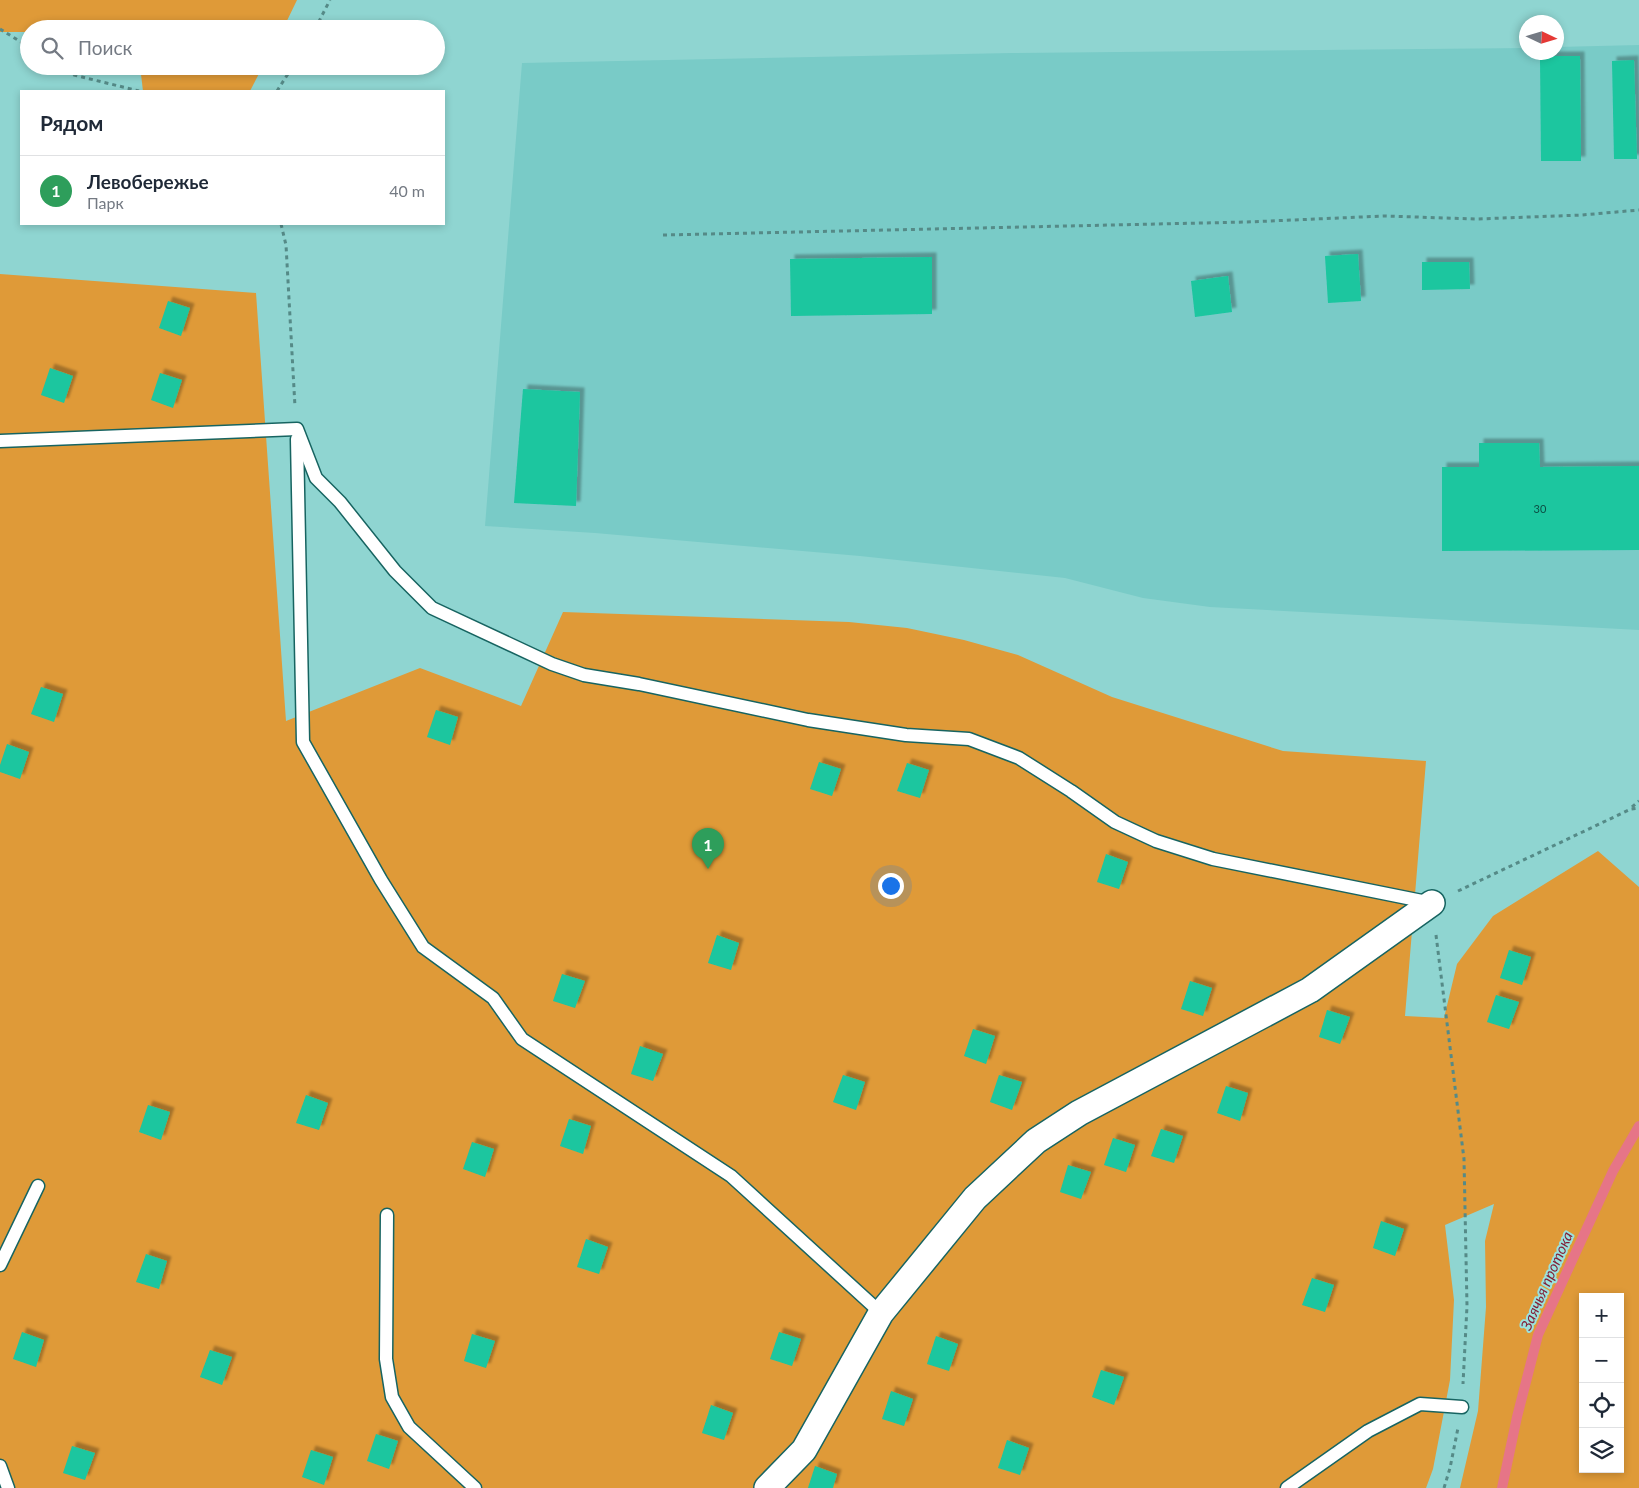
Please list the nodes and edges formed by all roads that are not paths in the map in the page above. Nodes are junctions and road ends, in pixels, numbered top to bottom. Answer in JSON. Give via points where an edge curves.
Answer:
{"nodes":[{"id":1,"x":297,"y":430,"type":"junction"},
{"id":2,"x":0,"y":441,"type":"edge"},
{"id":3,"x":1432,"y":903,"type":"joint"},
{"id":4,"x":38,"y":1186,"type":"dead end"},
{"id":5,"x":388,"y":1215,"type":"dead end"},
{"id":6,"x":0,"y":1265,"type":"edge"},
{"id":7,"x":881,"y":1313,"type":"junction"},
{"id":8,"x":1462,"y":1407,"type":"road end"},
{"id":9,"x":0,"y":1466,"type":"edge"},
{"id":10,"x":8,"y":1488,"type":"edge"},
{"id":11,"x":474,"y":1488,"type":"edge"},
{"id":12,"x":767,"y":1488,"type":"edge"},
{"id":13,"x":1286,"y":1488,"type":"edge"}],
"edges":[{"from":1,"to":2,"type":"lane"},
{"from":1,"to":3,"type":"lane","via":[[316,478],[340,502],[395,571],[432,608],[552,664],[584,675],[808,720],[906,735],[969,740],[1019,758],[1115,822],[1156,842],[1213,859]]},
{"from":1,"to":7,"type":"lane","via":[[303,742],[423,947],[493,998],[522,1039],[731,1176]]},
{"from":3,"to":7,"type":"street","via":[[1310,990],[1079,1113],[1036,1141],[976,1198]]},
{"from":4,"to":6,"type":"lane"},
{"from":5,"to":11,"type":"lane","via":[[386,1359],[392,1397],[409,1427]]},
{"from":7,"to":12,"type":"street","via":[[804,1450]]},
{"from":8,"to":13,"type":"lane","via":[[1420,1404],[1368,1431]]},
{"from":9,"to":10,"type":"lane"}]}
